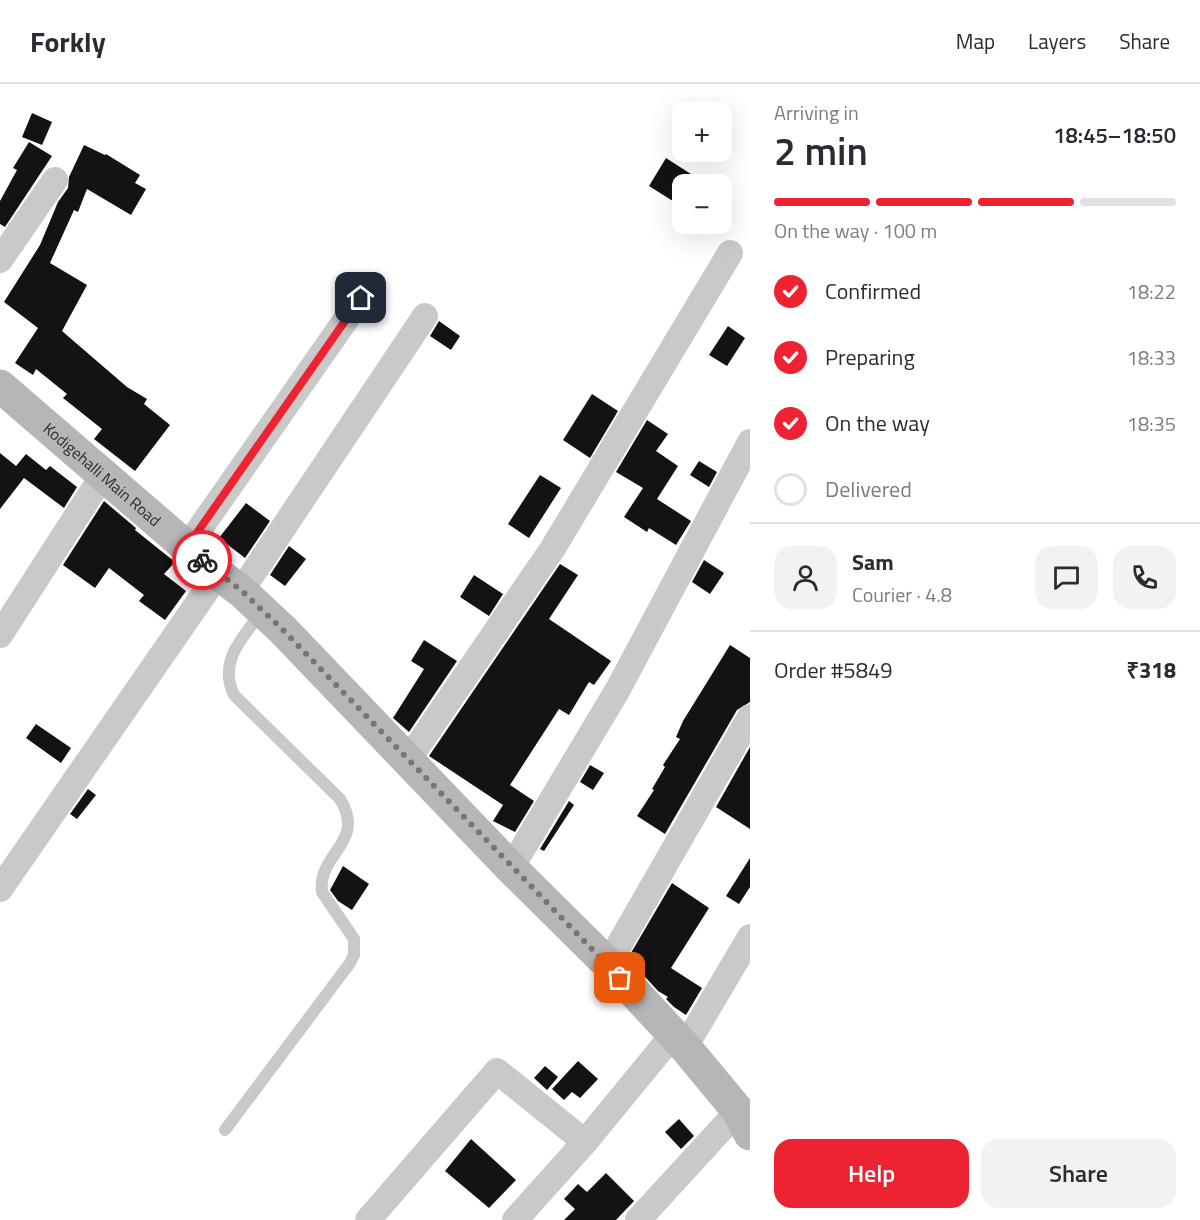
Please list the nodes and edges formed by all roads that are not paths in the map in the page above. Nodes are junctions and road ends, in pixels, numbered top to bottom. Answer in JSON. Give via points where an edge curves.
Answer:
{"nodes":[{"id":1,"x":55,"y":180,"type":"dead end"},
{"id":2,"x":730,"y":253,"type":"dead end"},
{"id":3,"x":0,"y":260,"type":"edge"},
{"id":4,"x":361,"y":298,"type":"dead end"},
{"id":5,"x":425,"y":316,"type":"dead end"},
{"id":6,"x":1,"y":391,"type":"edge"},
{"id":7,"x":750,"y":442,"type":"edge"},
{"id":8,"x":103,"y":475,"type":"junction"},
{"id":9,"x":187,"y":547,"type":"junction"},
{"id":10,"x":241,"y":592,"type":"junction"},
{"id":11,"x":0,"y":635,"type":"edge"},
{"id":12,"x":750,"y":717,"type":"edge"},
{"id":13,"x":408,"y":760,"type":"junction"},
{"id":14,"x":511,"y":868,"type":"junction"},
{"id":15,"x":0,"y":889,"type":"edge"},
{"id":16,"x":750,"y":937,"type":"edge"},
{"id":17,"x":608,"y":964,"type":"junction"},
{"id":18,"x":678,"y":1042,"type":"junction"},
{"id":19,"x":744,"y":1122,"type":"edge"},
{"id":20,"x":225,"y":1130,"type":"dead end"},
{"id":21,"x":585,"y":1142,"type":"junction"},
{"id":22,"x":368,"y":1220,"type":"edge"},
{"id":23,"x":515,"y":1220,"type":"edge"},
{"id":24,"x":638,"y":1220,"type":"edge"}],
"edges":[{"from":1,"to":3,"type":"street"},
{"from":2,"to":13,"type":"street","via":[[553,548]]},
{"from":4,"to":9,"type":"street"},
{"from":5,"to":10,"type":"street"},
{"from":6,"to":8,"type":"street","name":"Kodigehalli Main Road"},
{"from":7,"to":14,"type":"street","via":[[617,691]]},
{"from":8,"to":9,"type":"street","name":"Kodigehalli Main Road"},
{"from":8,"to":11,"type":"street"},
{"from":9,"to":10,"type":"street","name":"Kodigehalli Main Road"},
{"from":10,"to":13,"type":"street","name":"Kodigehalli Main Road"},
{"from":10,"to":15,"type":"street"},
{"from":10,"to":20,"type":"lane","via":[[229,685],[234,695],[340,799],[348,814],[349,829],[321,886],[355,946],[350,963]]},
{"from":12,"to":17,"type":"street"},
{"from":13,"to":14,"type":"street","name":"Kodigehalli Main Road"},
{"from":14,"to":17,"type":"street","name":"Kodigehalli Main Road"},
{"from":16,"to":18,"type":"street"},
{"from":17,"to":18,"type":"street","name":"Kodigehalli Main Road"},
{"from":18,"to":19,"type":"street","name":"Kodigehalli Main Road"},
{"from":18,"to":21,"type":"street"},
{"from":19,"to":24,"type":"street"},
{"from":21,"to":22,"type":"street","via":[[497,1071]]},
{"from":21,"to":23,"type":"street"}]}
